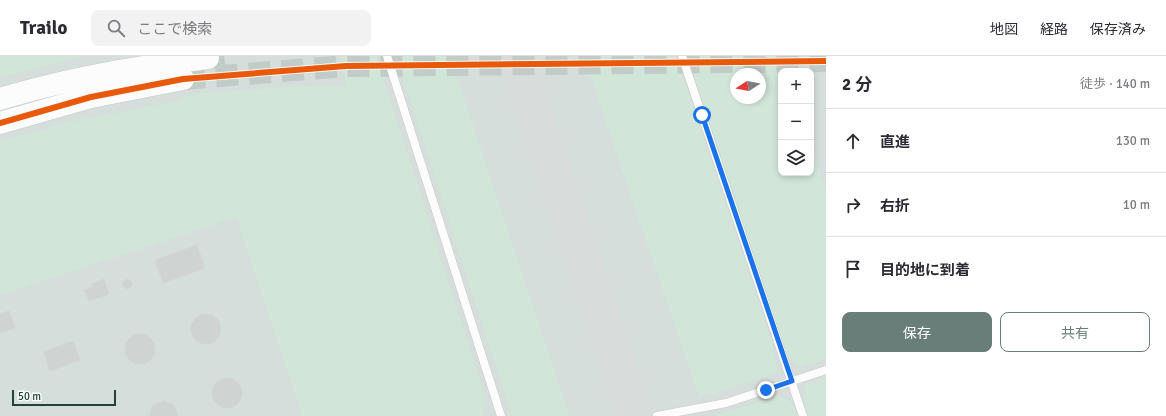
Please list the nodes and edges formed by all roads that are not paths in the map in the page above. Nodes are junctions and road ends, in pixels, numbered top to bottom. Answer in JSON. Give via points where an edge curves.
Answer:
{"nodes":[{"id":1,"x":387,"y":56,"type":"edge"},
{"id":2,"x":682,"y":56,"type":"edge"},
{"id":3,"x":208,"y":58,"type":"dead end"},
{"id":4,"x":183,"y":79,"type":"tunnel mouth"},
{"id":5,"x":0,"y":99,"type":"edge"},
{"id":6,"x":0,"y":123,"type":"edge"},
{"id":7,"x":826,"y":370,"type":"edge"},
{"id":8,"x":792,"y":381,"type":"junction"},
{"id":9,"x":501,"y":416,"type":"edge"},
{"id":10,"x":657,"y":416,"type":"edge"},
{"id":11,"x":803,"y":416,"type":"edge"}],
"edges":[{"from":1,"to":9,"type":"lane"},
{"from":2,"to":8,"type":"lane"},
{"from":3,"to":5,"type":"street","via":[[125,69],[47,85]]},
{"from":4,"to":6,"type":"street","via":[[91,97]]},
{"from":7,"to":8,"type":"lane"},
{"from":8,"to":10,"type":"lane","via":[[726,403]]},
{"from":8,"to":11,"type":"lane"}]}
